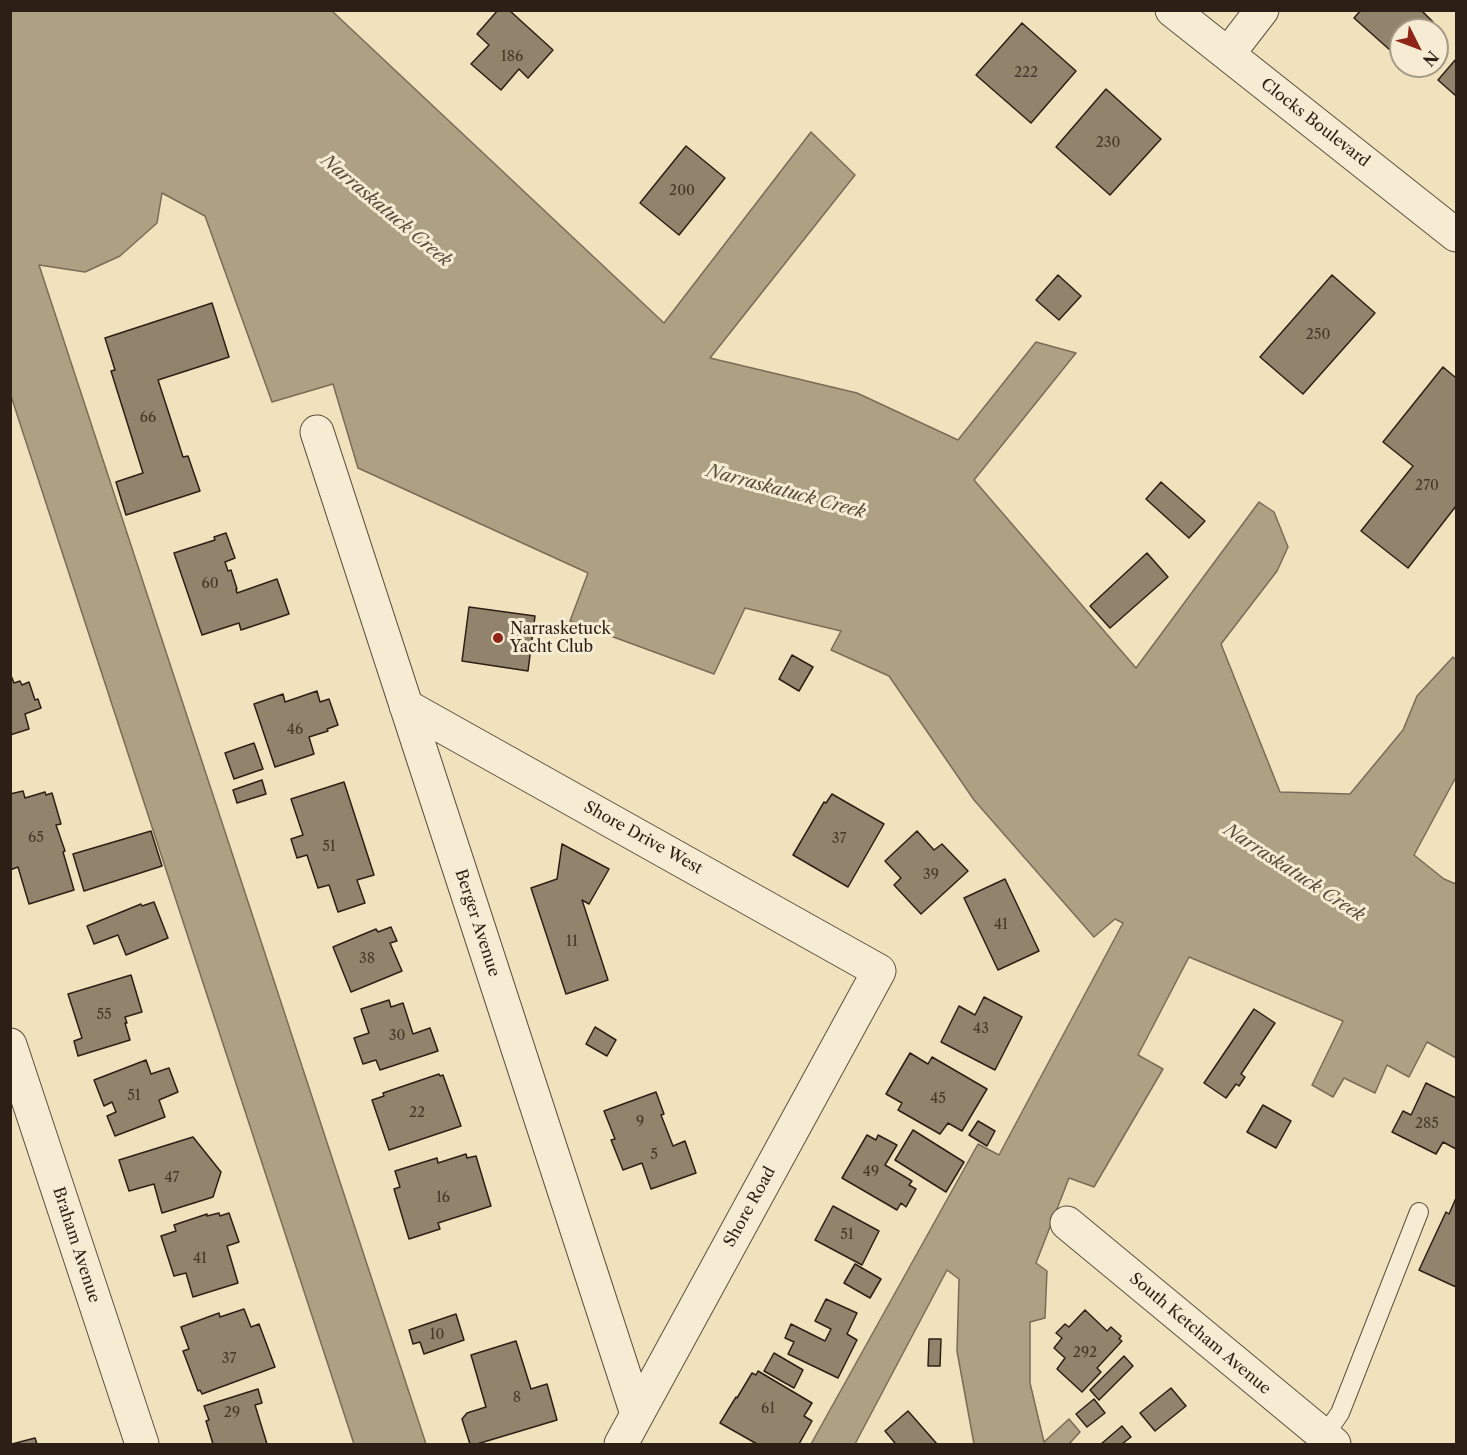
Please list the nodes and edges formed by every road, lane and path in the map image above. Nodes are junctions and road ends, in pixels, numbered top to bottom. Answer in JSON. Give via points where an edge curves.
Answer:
{"nodes":[{"id":1,"x":1173,"y":10,"type":"edge"},
{"id":2,"x":1262,"y":10,"type":"edge"},
{"id":3,"x":1228,"y":54,"type":"junction"},
{"id":4,"x":1456,"y":235,"type":"edge"},
{"id":5,"x":317,"y":432,"type":"dead end"},
{"id":6,"x":406,"y":706,"type":"junction"},
{"id":7,"x":879,"y":971,"type":"joint"},
{"id":8,"x":10,"y":1045,"type":"edge"},
{"id":9,"x":1419,"y":1212,"type":"dead end"},
{"id":10,"x":1067,"y":1224,"type":"dead end"},
{"id":11,"x":637,"y":1414,"type":"junction"},
{"id":12,"x":1329,"y":1440,"type":"edge"},
{"id":13,"x":142,"y":1444,"type":"edge"},
{"id":14,"x":621,"y":1444,"type":"edge"}],
"edges":[{"from":1,"to":3,"type":"street","name":"Clocks Boulevard"},
{"from":2,"to":3,"type":"street"},
{"from":3,"to":4,"type":"street","name":"Clocks Boulevard"},
{"from":5,"to":6,"type":"street","name":"Berger Avenue"},
{"from":6,"to":7,"type":"street","name":"Shore Drive West"},
{"from":6,"to":11,"type":"street","name":"Berger Avenue"},
{"from":7,"to":11,"type":"street","name":"Shore Road"},
{"from":8,"to":13,"type":"street","name":"Braham Avenue"},
{"from":9,"to":12,"type":"lane"},
{"from":10,"to":12,"type":"street","name":"South Ketcham Avenue"},
{"from":11,"to":14,"type":"street","name":"Shore Road"}]}
